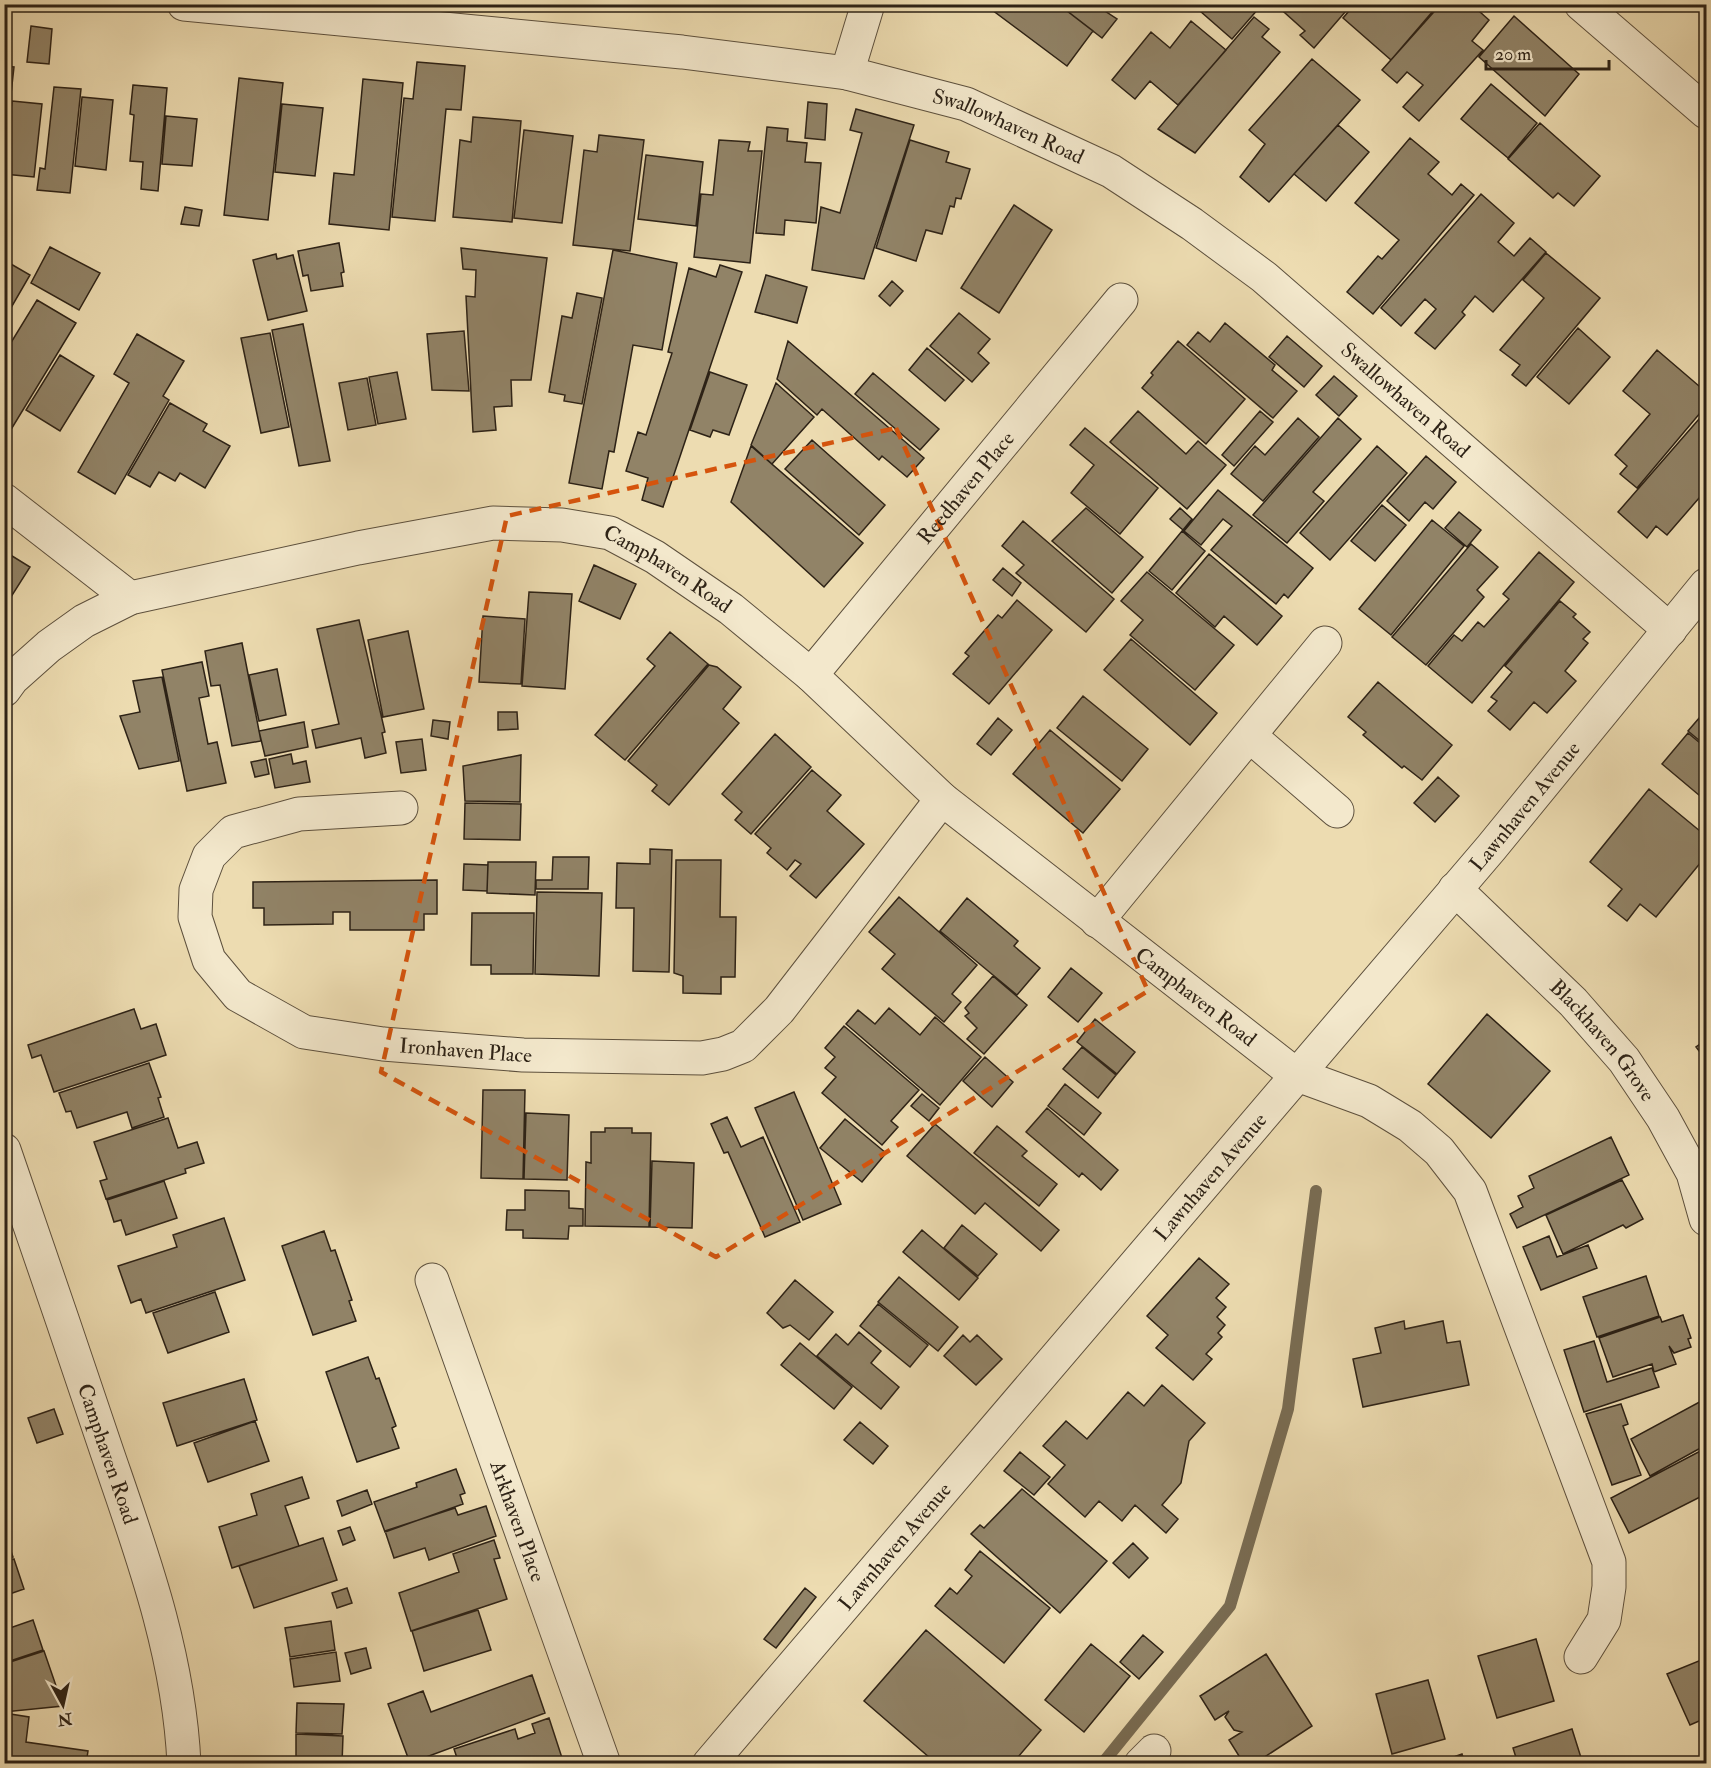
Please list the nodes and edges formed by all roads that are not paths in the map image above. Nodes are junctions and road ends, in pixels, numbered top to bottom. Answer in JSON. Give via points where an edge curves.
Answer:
{"nodes":[{"id":1,"x":184,"y":4,"type":"edge"},
{"id":2,"x":868,"y":4,"type":"edge"},
{"id":3,"x":1581,"y":4,"type":"edge"},
{"id":4,"x":848,"y":73,"type":"junction"},
{"id":5,"x":1707,"y":112,"type":"edge"},
{"id":6,"x":1121,"y":300,"type":"dead end"},
{"id":7,"x":4,"y":500,"type":"edge"},
{"id":8,"x":1707,"y":585,"type":"edge"},
{"id":9,"x":130,"y":598,"type":"junction"},
{"id":10,"x":1670,"y":630,"type":"junction"},
{"id":11,"x":1325,"y":643,"type":"dead end"},
{"id":12,"x":811,"y":675,"type":"junction"},
{"id":13,"x":4,"y":690,"type":"edge"},
{"id":14,"x":1250,"y":736,"type":"junction"},
{"id":15,"x":942,"y":799,"type":"junction"},
{"id":16,"x":401,"y":808,"type":"dead end"},
{"id":17,"x":1337,"y":811,"type":"dead end"},
{"id":18,"x":1455,"y":889,"type":"junction"},
{"id":19,"x":1097,"y":921,"type":"junction"},
{"id":20,"x":1295,"y":1074,"type":"junction"},
{"id":21,"x":4,"y":1150,"type":"edge"},
{"id":22,"x":1707,"y":1219,"type":"edge"},
{"id":23,"x":432,"y":1280,"type":"dead end"},
{"id":24,"x":1581,"y":1657,"type":"dead end"},
{"id":25,"x":184,"y":1764,"type":"edge"},
{"id":26,"x":604,"y":1764,"type":"edge"},
{"id":27,"x":709,"y":1764,"type":"edge"}],
"edges":[{"from":1,"to":4,"type":"street","name":"Swallowhaven Road","via":[[671,51]]},
{"from":2,"to":4,"type":"street"},
{"from":3,"to":5,"type":"street"},
{"from":4,"to":10,"type":"street","name":"Swallowhaven Road","via":[[966,104],[1111,171],[1191,224],[1264,277]]},
{"from":6,"to":12,"type":"street","name":"Reedhaven Place"},
{"from":7,"to":9,"type":"street"},
{"from":8,"to":10,"type":"street","name":"Lawnhaven Avenue"},
{"from":9,"to":12,"type":"street","name":"Camphaven Road","via":[[493,523],[562,525],[610,533],[655,557],[731,609]]},
{"from":9,"to":13,"type":"street","name":"Camphaven Road","via":[[84,621],[49,646]]},
{"from":10,"to":18,"type":"street","name":"Lawnhaven Avenue"},
{"from":11,"to":14,"type":"street"},
{"from":12,"to":15,"type":"street","name":"Camphaven Road"},
{"from":14,"to":17,"type":"street"},
{"from":14,"to":19,"type":"street"},
{"from":15,"to":16,"type":"street","name":"Ironhaven Place","via":[[779,1010],[743,1046],[702,1058],[523,1055],[383,1044],[304,1032],[238,995],[209,960],[195,917],[196,890],[209,856],[233,832],[299,814]]},
{"from":15,"to":19,"type":"street","name":"Camphaven Road"},
{"from":18,"to":20,"type":"street","name":"Lawnhaven Avenue"},
{"from":18,"to":22,"type":"street","name":"Blackhaven Grove","via":[[1573,1002],[1624,1060],[1663,1118],[1693,1173]]},
{"from":19,"to":20,"type":"street","name":"Camphaven Road"},
{"from":20,"to":24,"type":"street","name":"Camphaven Road","via":[[1369,1101],[1410,1126],[1439,1150],[1470,1191],[1609,1562],[1604,1620]]},
{"from":20,"to":27,"type":"street","name":"Lawnhaven Avenue"},
{"from":21,"to":25,"type":"street","name":"Camphaven Road","via":[[170,1647]]},
{"from":23,"to":26,"type":"street","name":"Arkhaven Place"}]}
